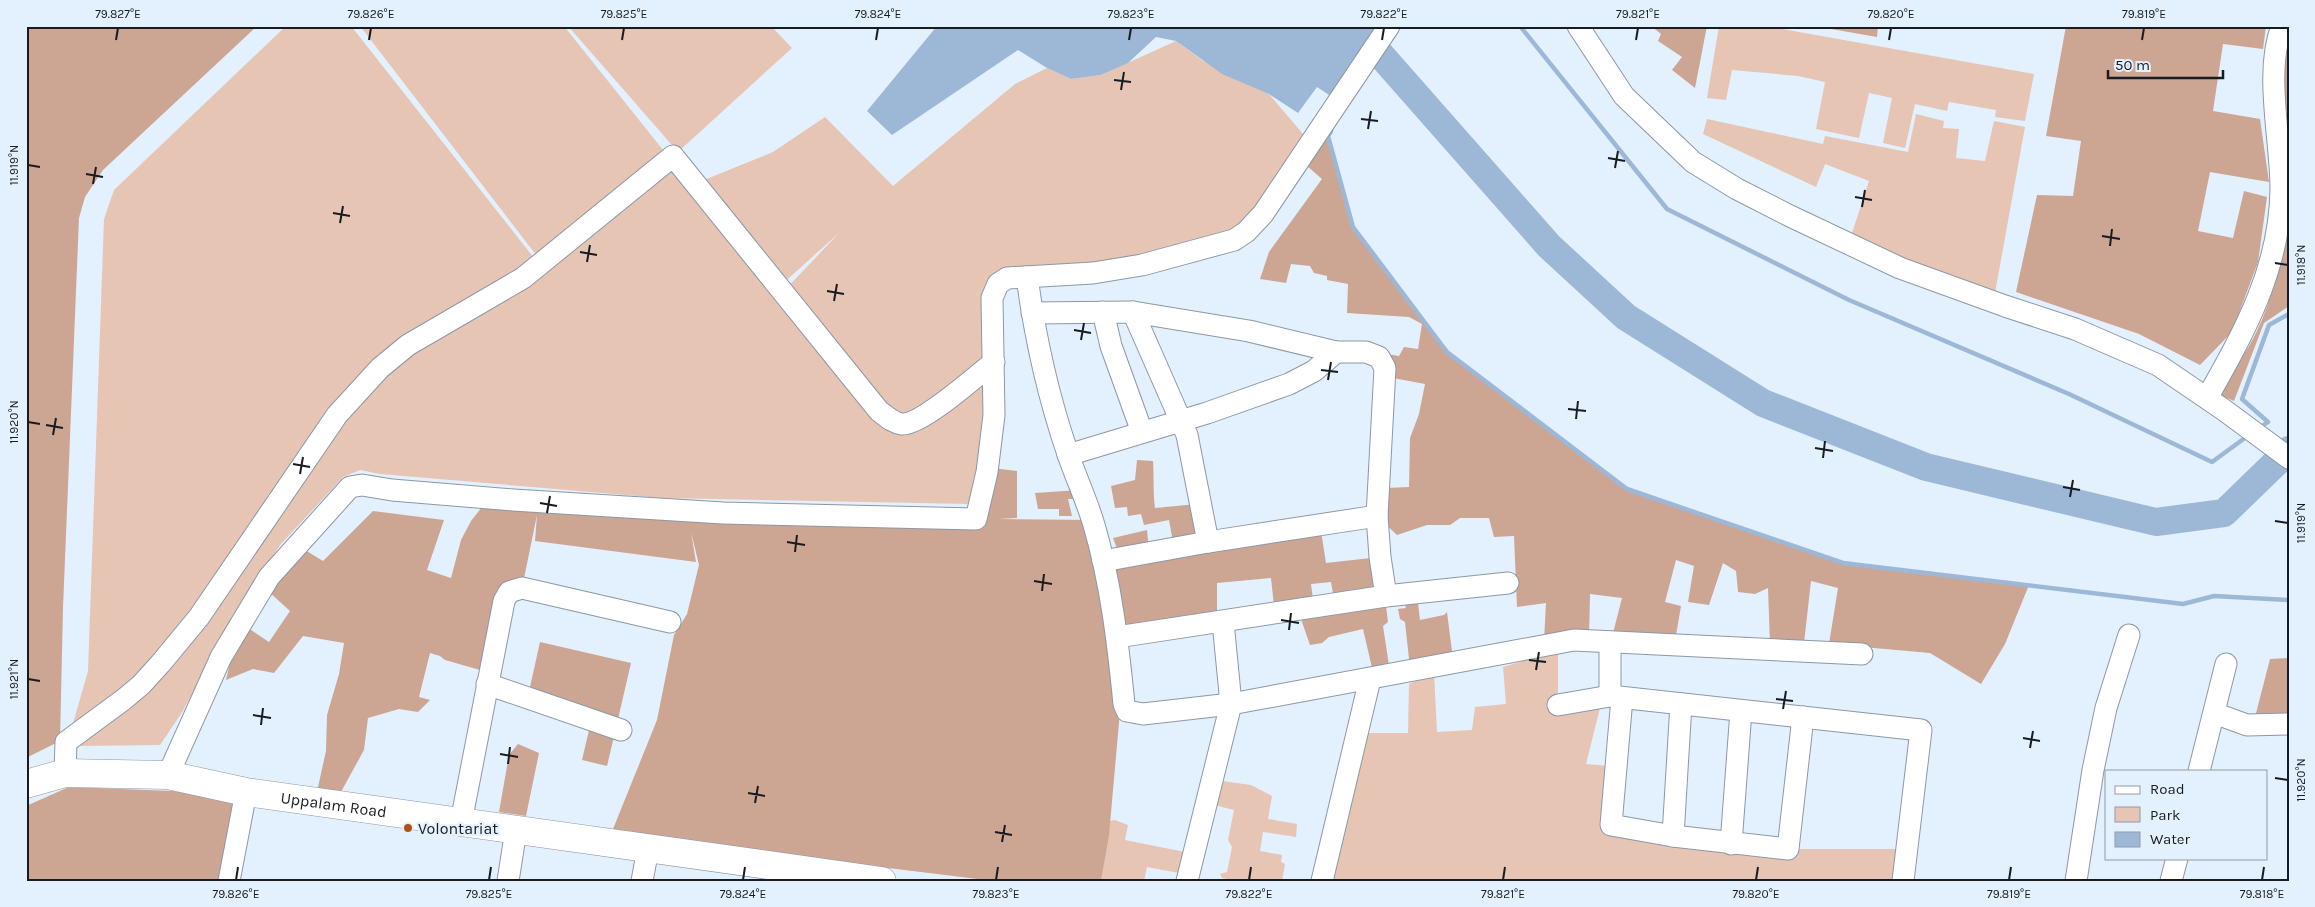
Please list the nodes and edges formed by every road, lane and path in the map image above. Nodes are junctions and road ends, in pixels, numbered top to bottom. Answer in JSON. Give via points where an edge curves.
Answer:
{"nodes":[{"id":1,"x":1389,"y":26,"type":"edge"},
{"id":2,"x":1578,"y":26,"type":"edge"},
{"id":3,"x":2282,"y":26,"type":"edge"},
{"id":4,"x":1027,"y":277,"type":"junction"},
{"id":5,"x":1103,"y":312,"type":"junction"},
{"id":6,"x":1133,"y":312,"type":"junction"},
{"id":7,"x":1032,"y":313,"type":"junction"},
{"id":8,"x":1336,"y":352,"type":"junction"},
{"id":9,"x":994,"y":362,"type":"junction"},
{"id":10,"x":2216,"y":404,"type":"junction"},
{"id":11,"x":1182,"y":421,"type":"junction"},
{"id":12,"x":1142,"y":432,"type":"junction"},
{"id":13,"x":1068,"y":455,"type":"junction"},
{"id":14,"x":2289,"y":458,"type":"edge"},
{"id":15,"x":1378,"y":516,"type":"junction"},
{"id":16,"x":1208,"y":542,"type":"junction"},
{"id":17,"x":1103,"y":561,"type":"junction"},
{"id":18,"x":1508,"y":583,"type":"dead end"},
{"id":19,"x":1386,"y":596,"type":"junction"},
{"id":20,"x":670,"y":622,"type":"dead end"},
{"id":21,"x":1223,"y":622,"type":"junction"},
{"id":22,"x":2128,"y":634,"type":"dead end"},
{"id":23,"x":1117,"y":637,"type":"junction"},
{"id":24,"x":1610,"y":642,"type":"junction"},
{"id":25,"x":1862,"y":654,"type":"dead end"},
{"id":26,"x":2226,"y":664,"type":"dead end"},
{"id":27,"x":1370,"y":680,"type":"junction"},
{"id":28,"x":487,"y":684,"type":"junction"},
{"id":29,"x":1616,"y":697,"type":"junction"},
{"id":30,"x":1231,"y":704,"type":"junction"},
{"id":31,"x":1681,"y":704,"type":"junction"},
{"id":32,"x":1558,"y":705,"type":"dead end"},
{"id":33,"x":1741,"y":711,"type":"junction"},
{"id":34,"x":2214,"y":713,"type":"junction"},
{"id":35,"x":1803,"y":718,"type":"junction"},
{"id":36,"x":2289,"y":724,"type":"edge"},
{"id":37,"x":621,"y":730,"type":"dead end"},
{"id":38,"x":2199,"y":770,"type":"edge"},
{"id":39,"x":65,"y":773,"type":"junction"},
{"id":40,"x":168,"y":775,"type":"junction"},
{"id":41,"x":26,"y":784,"type":"edge"},
{"id":42,"x":246,"y":792,"type":"junction"},
{"id":43,"x":462,"y":822,"type":"junction"},
{"id":44,"x":516,"y":830,"type":"junction"},
{"id":45,"x":1673,"y":836,"type":"junction"},
{"id":46,"x":1731,"y":844,"type":"junction"},
{"id":47,"x":648,"y":849,"type":"junction"},
{"id":48,"x":2177,"y":860,"type":"edge"},
{"id":49,"x":229,"y":881,"type":"edge"},
{"id":50,"x":508,"y":881,"type":"edge"},
{"id":51,"x":642,"y":881,"type":"edge"},
{"id":52,"x":882,"y":881,"type":"edge"},
{"id":53,"x":1188,"y":881,"type":"edge"},
{"id":54,"x":1322,"y":881,"type":"edge"},
{"id":55,"x":1903,"y":881,"type":"edge"},
{"id":56,"x":2076,"y":881,"type":"edge"},
{"id":57,"x":2172,"y":881,"type":"edge"}],
"edges":[{"from":1,"to":4,"type":"street","via":[[1264,214],[1246,232],[1234,240],[1142,265],[1093,273]]},
{"from":2,"to":10,"type":"street","via":[[1624,96],[1682,153],[1737,188],[1900,268],[2075,329],[2158,365]]},
{"from":3,"to":10,"type":"street","via":[[2274,58],[2273,82],[2280,145],[2276,239],[2261,294]]},
{"from":4,"to":7,"type":"street"},
{"from":4,"to":9,"type":"street","via":[[1007,278],[994,289]]},
{"from":5,"to":6,"type":"street"},
{"from":5,"to":7,"type":"street"},
{"from":5,"to":12,"type":"street","via":[[1111,346]]},
{"from":6,"to":8,"type":"street","via":[[1249,331]]},
{"from":6,"to":11,"type":"street"},
{"from":7,"to":13,"type":"street","via":[[1042,365]]},
{"from":8,"to":11,"type":"street","via":[[1314,371],[1289,384]]},
{"from":8,"to":15,"type":"street","via":[[1366,352],[1379,357],[1384,368]]},
{"from":9,"to":39,"type":"street","via":[[920,420],[902,424],[891,421],[879,411],[673,156],[523,278],[408,345],[380,368],[337,415],[199,617],[161,663],[123,700],[66,742]]},
{"from":9,"to":40,"type":"street","via":[[994,416],[987,472],[976,519],[723,514],[513,500],[362,485],[350,487],[269,577],[221,657]]},
{"from":10,"to":14,"type":"street"},
{"from":11,"to":12,"type":"street"},
{"from":11,"to":16,"type":"street","via":[[1188,435]]},
{"from":12,"to":13,"type":"street"},
{"from":13,"to":17,"type":"street","via":[[1083,492]]},
{"from":15,"to":16,"type":"street"},
{"from":15,"to":19,"type":"street"},
{"from":16,"to":17,"type":"street"},
{"from":17,"to":23,"type":"street"},
{"from":18,"to":19,"type":"street"},
{"from":19,"to":21,"type":"street"},
{"from":20,"to":28,"type":"street","via":[[515,589],[504,601]]},
{"from":21,"to":23,"type":"street"},
{"from":21,"to":30,"type":"street"},
{"from":22,"to":56,"type":"street","via":[[2106,708]]},
{"from":23,"to":30,"type":"street","via":[[1124,704],[1128,711],[1143,714]]},
{"from":24,"to":25,"type":"street"},
{"from":24,"to":27,"type":"street","via":[[1574,640],[1554,643]]},
{"from":24,"to":29,"type":"street"},
{"from":26,"to":34,"type":"street"},
{"from":27,"to":30,"type":"street"},
{"from":27,"to":54,"type":"street"},
{"from":28,"to":37,"type":"street"},
{"from":28,"to":43,"type":"street"},
{"from":29,"to":31,"type":"street"},
{"from":29,"to":32,"type":"street"},
{"from":29,"to":45,"type":"street","via":[[1611,825]]},
{"from":30,"to":53,"type":"street"},
{"from":31,"to":33,"type":"street"},
{"from":31,"to":45,"type":"street"},
{"from":33,"to":35,"type":"street"},
{"from":33,"to":46,"type":"street"},
{"from":34,"to":36,"type":"street","via":[[2248,725]]},
{"from":34,"to":38,"type":"street"},
{"from":35,"to":46,"type":"street","via":[[1788,849]]},
{"from":35,"to":55,"type":"street","via":[[1921,730]]},
{"from":39,"to":40,"type":"main road","name":"Uppalam Road"},
{"from":39,"to":41,"type":"main road","name":"Uppalam Road"},
{"from":40,"to":42,"type":"main road","name":"Uppalam Road"},
{"from":42,"to":43,"type":"main road","name":"Uppalam Road"},
{"from":42,"to":49,"type":"street"},
{"from":43,"to":44,"type":"main road","name":"Uppalam Road"},
{"from":44,"to":47,"type":"main road","name":"Uppalam Road"},
{"from":44,"to":50,"type":"street"},
{"from":45,"to":46,"type":"street"},
{"from":47,"to":51,"type":"street"},
{"from":47,"to":52,"type":"main road","name":"Uppalam Road"},
{"from":48,"to":57,"type":"street"}]}
